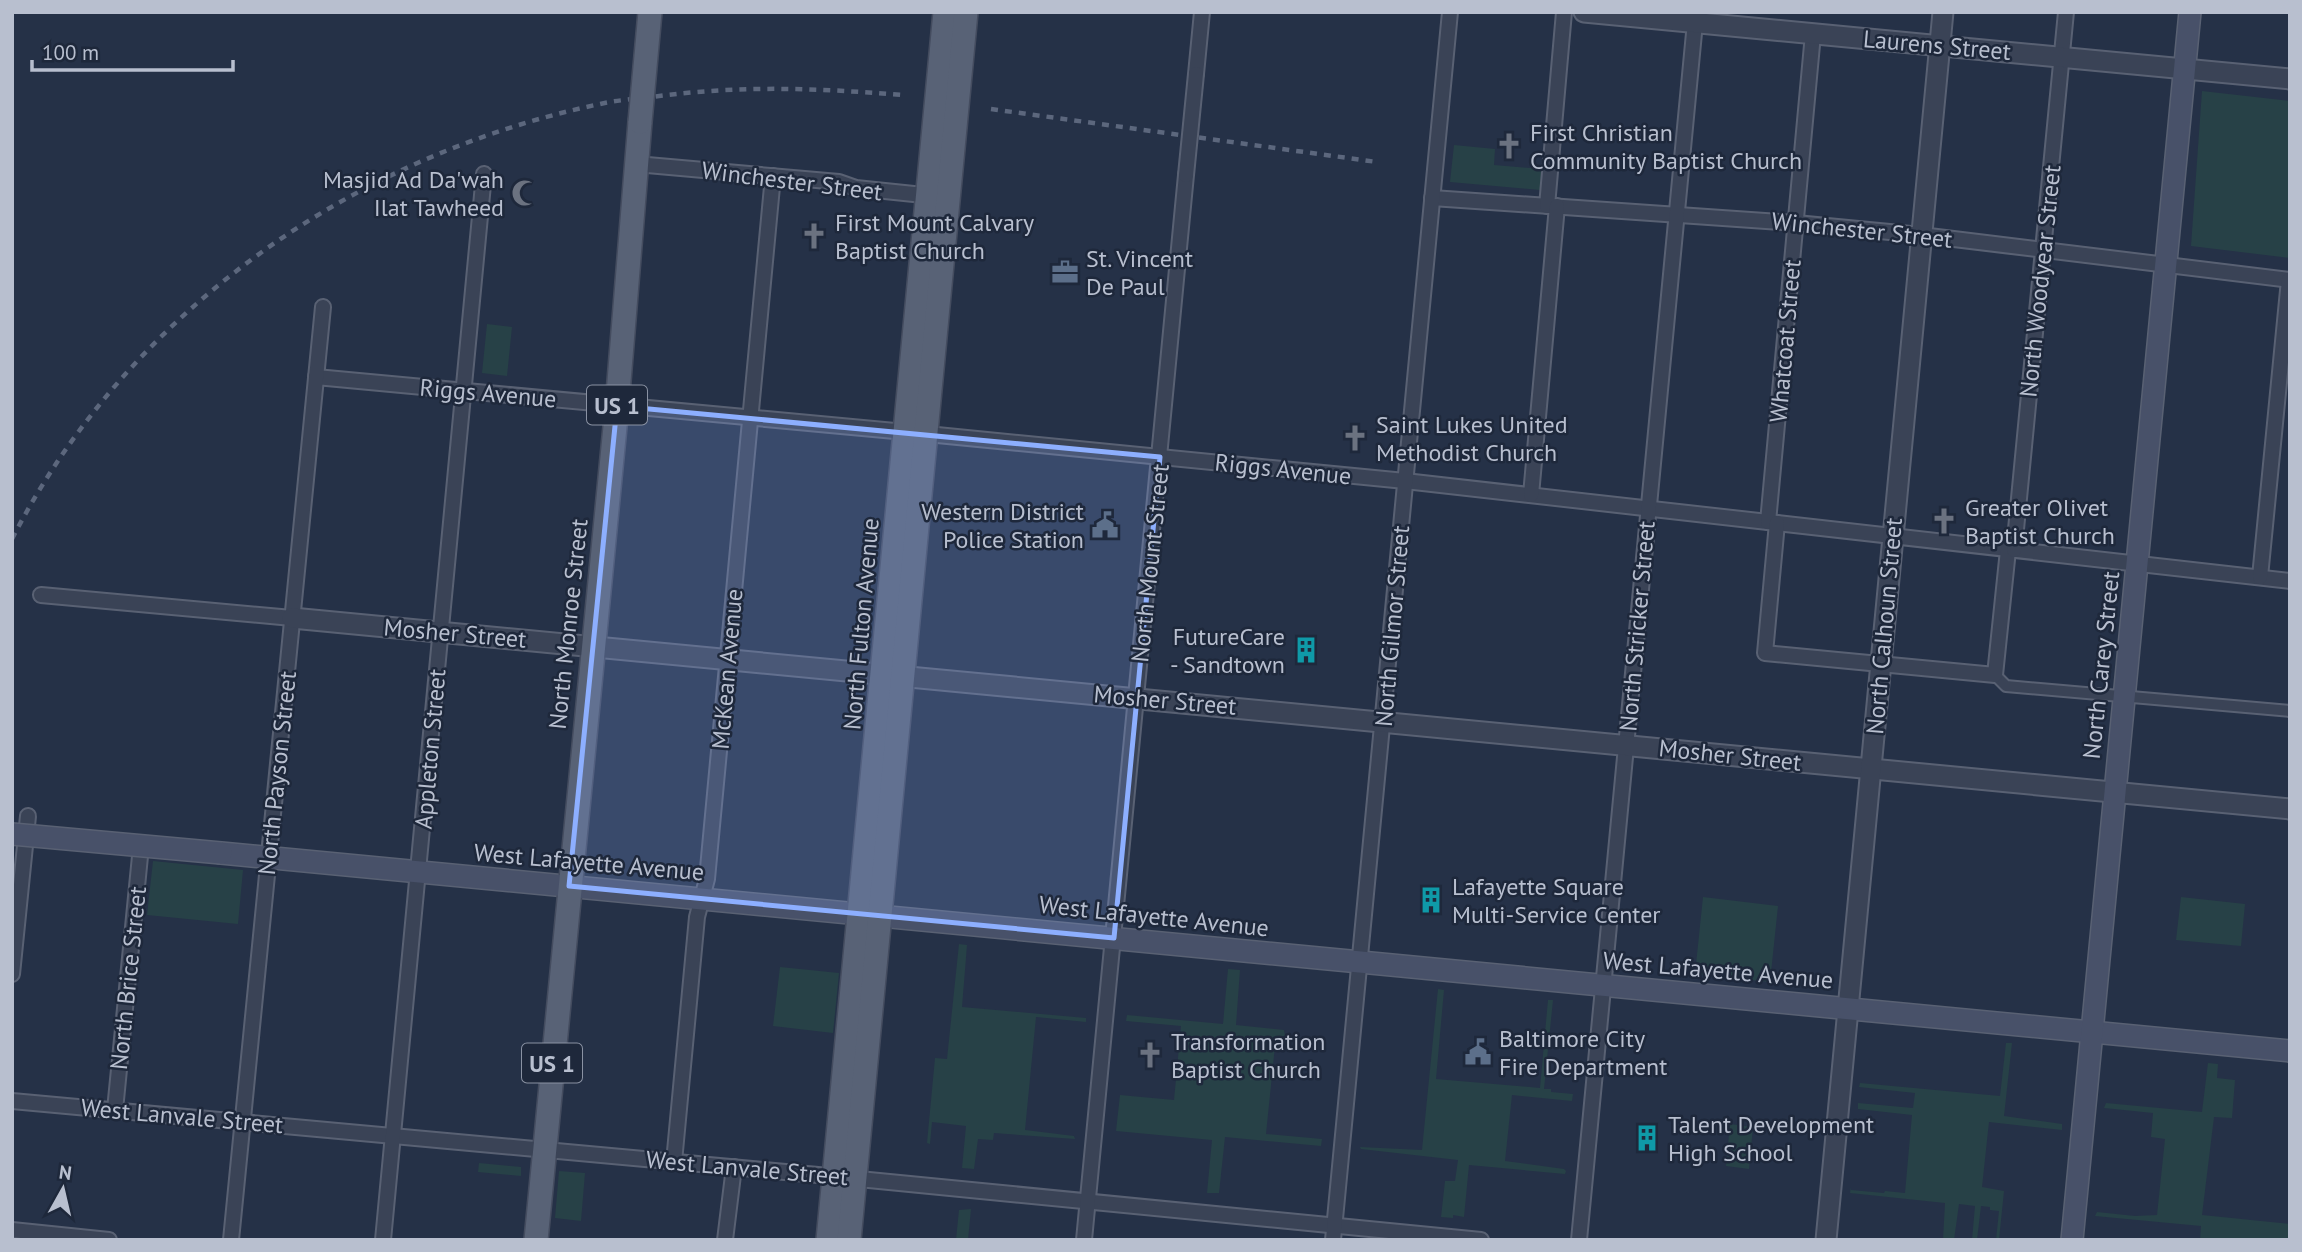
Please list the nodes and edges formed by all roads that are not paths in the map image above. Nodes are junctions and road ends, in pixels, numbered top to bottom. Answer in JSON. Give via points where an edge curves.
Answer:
{"nodes":[{"id":1,"x":650,"y":12,"type":"edge"},
{"id":2,"x":945,"y":12,"type":"edge"},
{"id":3,"x":966,"y":12,"type":"edge"},
{"id":4,"x":1202,"y":12,"type":"edge"},
{"id":5,"x":1450,"y":12,"type":"edge"},
{"id":6,"x":1564,"y":12,"type":"edge"},
{"id":7,"x":1584,"y":12,"type":"edge"},
{"id":8,"x":1943,"y":12,"type":"edge"},
{"id":9,"x":2066,"y":12,"type":"edge"},
{"id":10,"x":2190,"y":12,"type":"edge"},
{"id":11,"x":1695,"y":18,"type":"edge"},
{"id":12,"x":1813,"y":34,"type":"junction"},
{"id":13,"x":1940,"y":46,"type":"junction"},
{"id":14,"x":2062,"y":57,"type":"junction"},
{"id":15,"x":2185,"y":69,"type":"junction"},
{"id":16,"x":2290,"y":79,"type":"edge"},
{"id":17,"x":636,"y":164,"type":"junction"},
{"id":18,"x":484,"y":174,"type":"dead end"},
{"id":19,"x":774,"y":176,"type":"junction"},
{"id":20,"x":938,"y":197,"type":"junction"},
{"id":21,"x":1432,"y":198,"type":"junction"},
{"id":22,"x":1552,"y":206,"type":"junction"},
{"id":23,"x":1676,"y":215,"type":"junction"},
{"id":24,"x":1796,"y":223,"type":"junction"},
{"id":25,"x":1922,"y":235,"type":"junction"},
{"id":26,"x":2043,"y":250,"type":"junction"},
{"id":27,"x":2167,"y":265,"type":"junction"},
{"id":28,"x":2289,"y":280,"type":"edge"},
{"id":29,"x":323,"y":307,"type":"dead end"},
{"id":30,"x":316,"y":377,"type":"junction"},
{"id":31,"x":464,"y":391,"type":"junction"},
{"id":32,"x":617,"y":405,"type":"junction"},
{"id":33,"x":750,"y":418,"type":"junction"},
{"id":34,"x":916,"y":433,"type":"junction"},
{"id":35,"x":1160,"y":457,"type":"junction"},
{"id":36,"x":1405,"y":481,"type":"junction"},
{"id":37,"x":1531,"y":495,"type":"junction"},
{"id":38,"x":1648,"y":509,"type":"junction"},
{"id":39,"x":1773,"y":523,"type":"junction"},
{"id":40,"x":1892,"y":536,"type":"junction"},
{"id":41,"x":2011,"y":550,"type":"junction"},
{"id":42,"x":2137,"y":565,"type":"junction"},
{"id":43,"x":2260,"y":578,"type":"junction"},
{"id":44,"x":2290,"y":581,"type":"edge"},
{"id":45,"x":41,"y":594,"type":"dead end"},
{"id":46,"x":292,"y":618,"type":"junction"},
{"id":47,"x":441,"y":632,"type":"junction"},
{"id":48,"x":592,"y":646,"type":"junction"},
{"id":49,"x":728,"y":659,"type":"junction"},
{"id":50,"x":1881,"y":664,"type":"junction"},
{"id":51,"x":893,"y":675,"type":"junction"},
{"id":52,"x":1995,"y":675,"type":"junction"},
{"id":53,"x":2124,"y":697,"type":"junction"},
{"id":54,"x":1137,"y":698,"type":"junction"},
{"id":55,"x":2290,"y":711,"type":"edge"},
{"id":56,"x":1382,"y":721,"type":"junction"},
{"id":57,"x":1626,"y":745,"type":"junction"},
{"id":58,"x":1871,"y":768,"type":"junction"},
{"id":59,"x":2115,"y":792,"type":"junction"},
{"id":60,"x":2290,"y":809,"type":"edge"},
{"id":61,"x":28,"y":816,"type":"dead end"},
{"id":62,"x":19,"y":834,"type":"edge"},
{"id":63,"x":269,"y":858,"type":"junction"},
{"id":64,"x":418,"y":872,"type":"junction"},
{"id":65,"x":569,"y":886,"type":"junction"},
{"id":66,"x":702,"y":899,"type":"junction"},
{"id":67,"x":870,"y":915,"type":"junction"},
{"id":68,"x":1114,"y":938,"type":"junction"},
{"id":69,"x":1360,"y":962,"type":"junction"},
{"id":70,"x":12,"y":974,"type":"edge"},
{"id":71,"x":1604,"y":986,"type":"junction"},
{"id":72,"x":1847,"y":1009,"type":"junction"},
{"id":73,"x":2092,"y":1032,"type":"junction"},
{"id":74,"x":2290,"y":1051,"type":"edge"},
{"id":75,"x":12,"y":1101,"type":"edge"},
{"id":76,"x":115,"y":1110,"type":"junction"},
{"id":77,"x":243,"y":1122,"type":"junction"},
{"id":78,"x":393,"y":1136,"type":"junction"},
{"id":79,"x":544,"y":1150,"type":"junction"},
{"id":80,"x":674,"y":1162,"type":"junction"},
{"id":81,"x":734,"y":1167,"type":"junction"},
{"id":82,"x":844,"y":1177,"type":"junction"},
{"id":83,"x":1088,"y":1202,"type":"junction"},
{"id":84,"x":12,"y":1230,"type":"edge"},
{"id":85,"x":1334,"y":1233,"type":"edge"},
{"id":86,"x":109,"y":1240,"type":"edge"},
{"id":87,"x":231,"y":1240,"type":"edge"},
{"id":88,"x":383,"y":1240,"type":"edge"},
{"id":89,"x":536,"y":1240,"type":"edge"},
{"id":90,"x":725,"y":1240,"type":"edge"},
{"id":91,"x":828,"y":1240,"type":"edge"},
{"id":92,"x":849,"y":1240,"type":"edge"},
{"id":93,"x":1084,"y":1240,"type":"edge"},
{"id":94,"x":1480,"y":1240,"type":"edge"},
{"id":95,"x":1579,"y":1240,"type":"edge"},
{"id":96,"x":1826,"y":1240,"type":"edge"},
{"id":97,"x":2072,"y":1240,"type":"edge"}],
"edges":[{"from":1,"to":17,"type":"main road","name":"North Monroe Street","number":"US 1","bridge":true},
{"from":2,"to":20,"type":"main road","name":"North Fulton Avenue"},
{"from":3,"to":20,"type":"main road","name":"North Fulton Avenue"},
{"from":4,"to":35,"type":"street","name":"North Mount Street","bridge":true},
{"from":5,"to":21,"type":"street","name":"North Gilmor Street"},
{"from":6,"to":22,"type":"street"},
{"from":7,"to":11,"type":"street","name":"Laurens Street"},
{"from":8,"to":13,"type":"street","name":"North Calhoun Street"},
{"from":9,"to":14,"type":"street","name":"North Woodyear Street"},
{"from":10,"to":15,"type":"main road","name":"North Carey Street"},
{"from":11,"to":12,"type":"street","name":"Laurens Street"},
{"from":11,"to":23,"type":"street","name":"North Stricker Street"},
{"from":12,"to":13,"type":"street","name":"Laurens Street"},
{"from":12,"to":24,"type":"street","name":"Whatcoat Street"},
{"from":13,"to":14,"type":"street","name":"Laurens Street"},
{"from":13,"to":25,"type":"street","name":"North Calhoun Street"},
{"from":14,"to":15,"type":"street","name":"Laurens Street"},
{"from":14,"to":26,"type":"street","name":"North Woodyear Street"},
{"from":15,"to":16,"type":"street","name":"Laurens Street"},
{"from":15,"to":27,"type":"main road","name":"North Carey Street"},
{"from":17,"to":19,"type":"street","name":"Winchester Street"},
{"from":17,"to":32,"type":"main road","name":"North Monroe Street","number":"US 1"},
{"from":18,"to":31,"type":"street","name":"Appleton Street"},
{"from":19,"to":20,"type":"street","name":"Winchester Street"},
{"from":19,"to":33,"type":"street","name":"McKean Avenue"},
{"from":20,"to":34,"type":"main road","name":"North Fulton Avenue"},
{"from":21,"to":22,"type":"street","name":"Winchester Street"},
{"from":21,"to":36,"type":"street","name":"North Gilmor Street"},
{"from":22,"to":23,"type":"street","name":"Winchester Street"},
{"from":22,"to":37,"type":"street"},
{"from":23,"to":24,"type":"street","name":"Winchester Street"},
{"from":23,"to":38,"type":"street","name":"North Stricker Street"},
{"from":24,"to":25,"type":"street","name":"Winchester Street"},
{"from":24,"to":39,"type":"street","name":"Whatcoat Street"},
{"from":25,"to":26,"type":"street","name":"Winchester Street"},
{"from":25,"to":40,"type":"street","name":"North Calhoun Street"},
{"from":26,"to":27,"type":"street","name":"Winchester Street"},
{"from":26,"to":41,"type":"street","name":"North Woodyear Street"},
{"from":27,"to":28,"type":"street","name":"Winchester Street"},
{"from":27,"to":42,"type":"main road","name":"North Carey Street"},
{"from":28,"to":43,"type":"street"},
{"from":29,"to":30,"type":"street","name":"North Payson Street"},
{"from":30,"to":31,"type":"street","name":"Riggs Avenue"},
{"from":30,"to":46,"type":"street","name":"North Payson Street"},
{"from":31,"to":32,"type":"street","name":"Riggs Avenue"},
{"from":31,"to":47,"type":"street","name":"Appleton Street"},
{"from":32,"to":33,"type":"street","name":"Riggs Avenue"},
{"from":32,"to":48,"type":"main road","name":"North Monroe Street","number":"US 1"},
{"from":33,"to":34,"type":"street","name":"Riggs Avenue"},
{"from":33,"to":49,"type":"street","name":"McKean Avenue"},
{"from":34,"to":35,"type":"street","name":"Riggs Avenue"},
{"from":34,"to":51,"type":"main road","name":"North Fulton Avenue"},
{"from":35,"to":36,"type":"street","name":"Riggs Avenue"},
{"from":35,"to":54,"type":"street","name":"North Mount Street"},
{"from":36,"to":37,"type":"street","name":"Riggs Avenue"},
{"from":36,"to":56,"type":"street","name":"North Gilmor Street"},
{"from":37,"to":38,"type":"street","name":"Riggs Avenue"},
{"from":38,"to":39,"type":"street","name":"Riggs Avenue"},
{"from":38,"to":57,"type":"street","name":"North Stricker Street"},
{"from":39,"to":40,"type":"street","name":"Riggs Avenue"},
{"from":39,"to":50,"type":"street","name":"Whatcoat Street","via":[[1765,653]]},
{"from":40,"to":41,"type":"street","name":"Riggs Avenue"},
{"from":40,"to":50,"type":"street","name":"North Calhoun Street"},
{"from":41,"to":42,"type":"street","name":"Riggs Avenue"},
{"from":41,"to":52,"type":"street","name":"North Woodyear Street"},
{"from":42,"to":43,"type":"street","name":"Riggs Avenue"},
{"from":42,"to":53,"type":"main road","name":"North Carey Street"},
{"from":43,"to":44,"type":"street","name":"Riggs Avenue"},
{"from":45,"to":46,"type":"street","name":"Mosher Street"},
{"from":46,"to":47,"type":"street","name":"Mosher Street"},
{"from":46,"to":63,"type":"street","name":"North Payson Street"},
{"from":47,"to":48,"type":"street","name":"Mosher Street"},
{"from":47,"to":64,"type":"street","name":"Appleton Street"},
{"from":48,"to":49,"type":"street","name":"Mosher Street"},
{"from":48,"to":65,"type":"main road","name":"North Monroe Street","number":"US 1"},
{"from":49,"to":51,"type":"street","name":"Mosher Street"},
{"from":49,"to":66,"type":"street","name":"McKean Avenue"},
{"from":50,"to":52,"type":"street"},
{"from":50,"to":58,"type":"street","name":"North Calhoun Street"},
{"from":51,"to":54,"type":"street","name":"Mosher Street"},
{"from":51,"to":67,"type":"main road","name":"North Fulton Avenue"},
{"from":52,"to":53,"type":"street","via":[[2006,686]]},
{"from":53,"to":55,"type":"street"},
{"from":53,"to":59,"type":"main road","name":"North Carey Street"},
{"from":54,"to":56,"type":"street","name":"Mosher Street"},
{"from":54,"to":68,"type":"street","name":"North Mount Street"},
{"from":56,"to":57,"type":"street","name":"Mosher Street"},
{"from":56,"to":69,"type":"street","name":"North Gilmor Street"},
{"from":57,"to":58,"type":"street","name":"Mosher Street"},
{"from":57,"to":71,"type":"street","name":"North Stricker Street"},
{"from":58,"to":59,"type":"street","name":"Mosher Street"},
{"from":58,"to":72,"type":"street","name":"North Calhoun Street"},
{"from":59,"to":60,"type":"street","name":"Mosher Street"},
{"from":59,"to":73,"type":"main road","name":"North Carey Street"},
{"from":61,"to":62,"type":"street"},
{"from":62,"to":63,"type":"main road","name":"West Lafayette Avenue","bridge":true},
{"from":62,"to":70,"type":"street"},
{"from":62,"to":76,"type":"street","name":"North Brice Street","via":[[141,846]]},
{"from":63,"to":64,"type":"main road","name":"West Lafayette Avenue"},
{"from":63,"to":77,"type":"street","name":"North Payson Street"},
{"from":64,"to":65,"type":"main road","name":"West Lafayette Avenue"},
{"from":64,"to":78,"type":"street","name":"Appleton Street"},
{"from":65,"to":66,"type":"main road","name":"West Lafayette Avenue"},
{"from":65,"to":79,"type":"main road","name":"North Monroe Street","number":"US 1"},
{"from":66,"to":67,"type":"main road","name":"West Lafayette Avenue"},
{"from":66,"to":80,"type":"street","name":"McKean Avenue"},
{"from":67,"to":68,"type":"main road","name":"West Lafayette Avenue"},
{"from":67,"to":82,"type":"main road","name":"North Fulton Avenue"},
{"from":68,"to":69,"type":"main road","name":"West Lafayette Avenue"},
{"from":68,"to":83,"type":"street","name":"North Mount Street"},
{"from":69,"to":71,"type":"main road","name":"West Lafayette Avenue"},
{"from":69,"to":85,"type":"street","name":"North Gilmor Street"},
{"from":71,"to":72,"type":"main road","name":"West Lafayette Avenue"},
{"from":71,"to":95,"type":"street","name":"North Stricker Street"},
{"from":72,"to":73,"type":"main road","name":"West Lafayette Avenue"},
{"from":72,"to":96,"type":"street","name":"North Calhoun Street"},
{"from":73,"to":74,"type":"main road","name":"West Lafayette Avenue"},
{"from":73,"to":97,"type":"main road","name":"North Carey Street"},
{"from":75,"to":76,"type":"street","name":"West Lanvale Street"},
{"from":76,"to":77,"type":"street","name":"West Lanvale Street"},
{"from":77,"to":78,"type":"street","name":"West Lanvale Street"},
{"from":77,"to":87,"type":"street","name":"North Payson Street"},
{"from":78,"to":79,"type":"street","name":"West Lanvale Street"},
{"from":78,"to":88,"type":"street","name":"Appleton Street"},
{"from":79,"to":80,"type":"street","name":"West Lanvale Street"},
{"from":79,"to":89,"type":"main road","name":"North Monroe Street","number":"US 1"},
{"from":80,"to":81,"type":"street","name":"West Lanvale Street"},
{"from":81,"to":82,"type":"street","name":"West Lanvale Street"},
{"from":81,"to":90,"type":"street"},
{"from":82,"to":83,"type":"street","name":"West Lanvale Street"},
{"from":82,"to":91,"type":"main road","name":"North Fulton Avenue"},
{"from":82,"to":92,"type":"main road","name":"North Fulton Avenue"},
{"from":83,"to":85,"type":"street","name":"West Lanvale Street"},
{"from":83,"to":93,"type":"street","name":"North Mount Street"},
{"from":84,"to":86,"type":"street"},
{"from":85,"to":94,"type":"street","name":"West Lanvale Street"}]}
